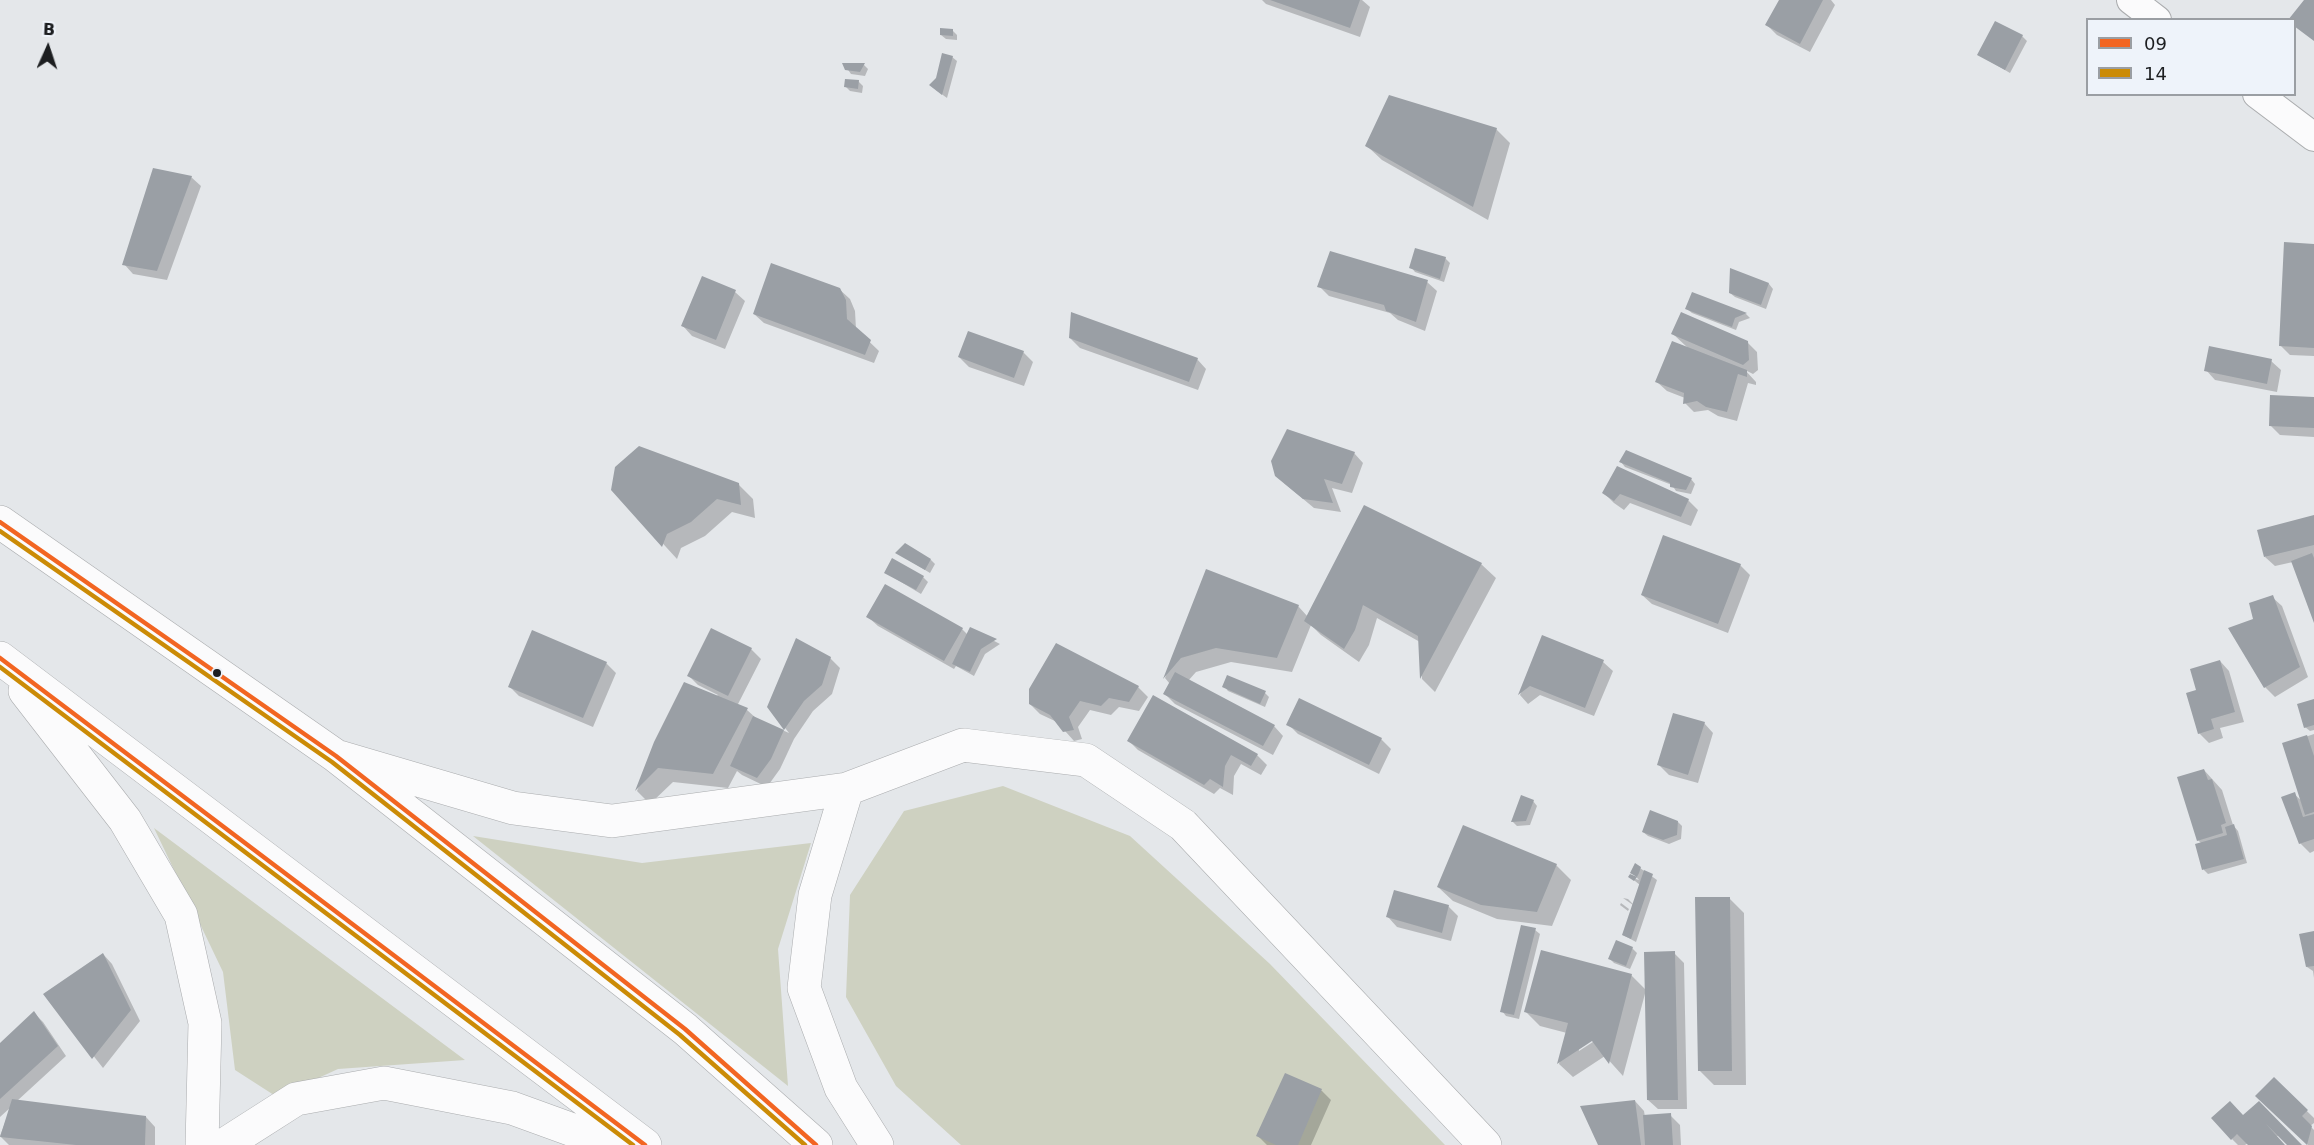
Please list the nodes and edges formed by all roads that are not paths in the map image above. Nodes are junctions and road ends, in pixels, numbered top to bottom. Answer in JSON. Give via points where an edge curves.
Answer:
{"nodes":[{"id":1,"x":2131,"y":0,"type":"edge"},
{"id":2,"x":2154,"y":18,"type":"edge"},
{"id":3,"x":2260,"y":96,"type":"edge"},
{"id":4,"x":2314,"y":137,"type":"edge"},
{"id":5,"x":0,"y":522,"type":"edge"},
{"id":6,"x":0,"y":659,"type":"edge"},
{"id":7,"x":336,"y":756,"type":"junction"},
{"id":8,"x":847,"y":789,"type":"junction"},
{"id":9,"x":201,"y":1145,"type":"edge"},
{"id":10,"x":224,"y":1145,"type":"edge"},
{"id":11,"x":614,"y":1145,"type":"edge"},
{"id":12,"x":645,"y":1145,"type":"edge"},
{"id":13,"x":816,"y":1145,"type":"edge"},
{"id":14,"x":877,"y":1145,"type":"edge"},
{"id":15,"x":1485,"y":1145,"type":"edge"}],
"edges":[{"from":1,"to":2,"type":"street"},
{"from":3,"to":4,"type":"street"},
{"from":5,"to":7,"type":"main road"},
{"from":6,"to":9,"type":"main road","via":[[124,820],[181,915],[205,1023]]},
{"from":6,"to":12,"type":"main road"},
{"from":7,"to":8,"type":"main road","via":[[513,808],[612,821]]},
{"from":7,"to":13,"type":"main road","via":[[685,1029]]},
{"from":8,"to":14,"type":"main road","via":[[815,895],[804,988],[841,1088]]},
{"from":8,"to":15,"type":"main road","via":[[963,745],[1086,760],[1183,825]]},
{"from":10,"to":11,"type":"main road","via":[[296,1099],[384,1083],[512,1108]]}]}
